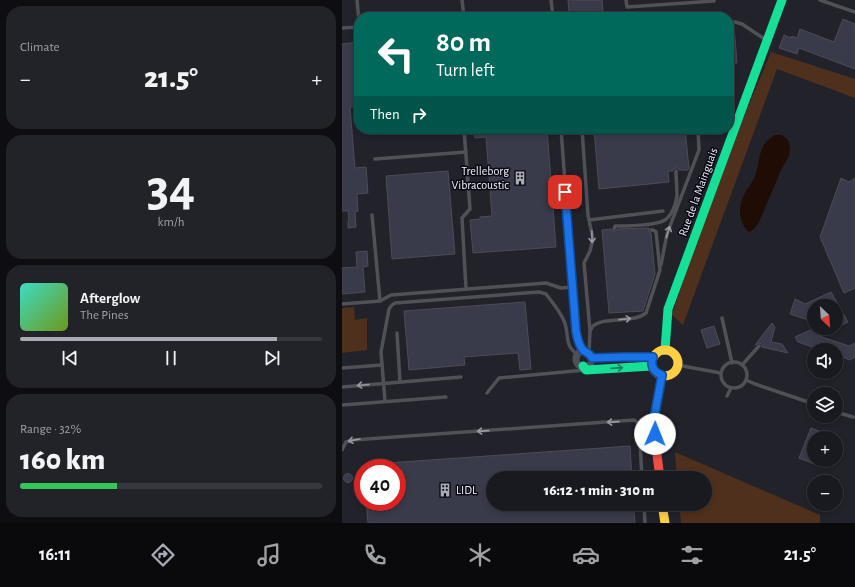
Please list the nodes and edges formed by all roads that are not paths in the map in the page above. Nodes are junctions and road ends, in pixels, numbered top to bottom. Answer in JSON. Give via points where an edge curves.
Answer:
{"nodes":[{"id":1,"x":357,"y":0,"type":"edge"},
{"id":2,"x":462,"y":0,"type":"edge"},
{"id":3,"x":552,"y":0,"type":"edge"},
{"id":4,"x":626,"y":0,"type":"edge"},
{"id":5,"x":714,"y":0,"type":"edge"},
{"id":6,"x":782,"y":0,"type":"edge"},
{"id":7,"x":820,"y":0,"type":"edge"},
{"id":8,"x":358,"y":12,"type":"edge"},
{"id":9,"x":463,"y":12,"type":"edge"},
{"id":10,"x":553,"y":12,"type":"edge"},
{"id":11,"x":855,"y":12,"type":"edge"},
{"id":12,"x":734,"y":22,"type":"edge"},
{"id":13,"x":354,"y":27,"type":"edge"},
{"id":14,"x":342,"y":28,"type":"edge"},
{"id":15,"x":767,"y":41,"type":"junction"},
{"id":16,"x":734,"y":130,"type":"edge"},
{"id":17,"x":464,"y":134,"type":"edge"},
{"id":18,"x":561,"y":134,"type":"edge"},
{"id":19,"x":582,"y":134,"type":"edge"},
{"id":20,"x":698,"y":134,"type":"edge"},
{"id":21,"x":733,"y":134,"type":"edge"},
{"id":22,"x":466,"y":152,"type":"junction"},
{"id":23,"x":375,"y":159,"type":"dead end"},
{"id":24,"x":676,"y":171,"type":"dead end"},
{"id":25,"x":663,"y":211,"type":"dead end"},
{"id":26,"x":372,"y":215,"type":"dead end"},
{"id":27,"x":589,"y":220,"type":"junction"},
{"id":28,"x":614,"y":229,"type":"dead end"},
{"id":29,"x":651,"y":230,"type":"dead end"},
{"id":30,"x":660,"y":270,"type":"junction"},
{"id":31,"x":572,"y":287,"type":"junction"},
{"id":32,"x":466,"y":289,"type":"junction"},
{"id":33,"x":380,"y":301,"type":"junction"},
{"id":34,"x":342,"y":304,"type":"edge"},
{"id":35,"x":722,"y":318,"type":"dead end"},
{"id":36,"x":590,"y":331,"type":"junction"},
{"id":37,"x":397,"y":333,"type":"dead end"},
{"id":38,"x":759,"y":346,"type":"dead end"},
{"id":39,"x":665,"y":350,"type":"junction"},
{"id":40,"x":586,"y":354,"type":"junction"},
{"id":41,"x":653,"y":357,"type":"junction"},
{"id":42,"x":732,"y":363,"type":"junction"},
{"id":43,"x":382,"y":365,"type":"junction"},
{"id":44,"x":677,"y":365,"type":"junction"},
{"id":45,"x":652,"y":366,"type":"junction"},
{"id":46,"x":742,"y":366,"type":"junction"},
{"id":47,"x":342,"y":368,"type":"edge"},
{"id":48,"x":584,"y":368,"type":"junction"},
{"id":49,"x":722,"y":373,"type":"junction"},
{"id":50,"x":662,"y":375,"type":"junction"},
{"id":51,"x":461,"y":377,"type":"dead end"},
{"id":52,"x":746,"y":380,"type":"junction"},
{"id":53,"x":400,"y":382,"type":"junction"},
{"id":54,"x":383,"y":384,"type":"junction"},
{"id":55,"x":342,"y":387,"type":"edge"},
{"id":56,"x":731,"y":388,"type":"junction"},
{"id":57,"x":487,"y":393,"type":"dead end"},
{"id":58,"x":728,"y":396,"type":"dead end"},
{"id":59,"x":446,"y":397,"type":"dead end"},
{"id":60,"x":385,"y":401,"type":"junction"},
{"id":61,"x":807,"y":402,"type":"edge"},
{"id":62,"x":342,"y":405,"type":"edge"},
{"id":63,"x":843,"y":414,"type":"edge"},
{"id":64,"x":853,"y":417,"type":"dead end"},
{"id":65,"x":342,"y":450,"type":"edge"},
{"id":66,"x":642,"y":471,"type":"edge"},
{"id":67,"x":659,"y":471,"type":"edge"},
{"id":68,"x":644,"y":511,"type":"edge"},
{"id":69,"x":663,"y":511,"type":"edge"},
{"id":70,"x":645,"y":523,"type":"edge"},
{"id":71,"x":665,"y":523,"type":"edge"}],
"edges":[{"from":1,"to":8,"type":"lane"},
{"from":2,"to":9,"type":"lane"},
{"from":3,"to":10,"type":"lane"},
{"from":4,"to":5,"type":"lane","via":[[627,7]]},
{"from":6,"to":15,"type":"street","name":"Rue de la Mainguais"},
{"from":7,"to":11,"type":"lane"},
{"from":12,"to":15,"type":"lane","via":[[742,24]]},
{"from":13,"to":14,"type":"lane"},
{"from":15,"to":16,"type":"street","name":"Rue de la Mainguais"},
{"from":17,"to":22,"type":"lane"},
{"from":18,"to":31,"type":"lane"},
{"from":19,"to":27,"type":"lane"},
{"from":30,"to":20,"type":"lane","one_way":true,"via":[[667,234],[698,150]]},
{"from":21,"to":39,"type":"street","name":"Rue de la Mainguais","via":[[668,309]]},
{"from":22,"to":23,"type":"lane"},
{"from":22,"to":32,"type":"lane","via":[[470,209],[462,218]]},
{"from":24,"to":28,"type":"lane","via":[[677,196],[670,216],[657,223],[616,226]]},
{"from":25,"to":27,"type":"lane"},
{"from":26,"to":33,"type":"lane"},
{"from":27,"to":36,"type":"lane","one_way":true,"via":[[593,239],[584,263]]},
{"from":29,"to":30,"type":"lane","via":[[656,232]]},
{"from":36,"to":30,"type":"lane","one_way":true,"via":[[600,323],[639,318],[646,313]]},
{"from":31,"to":32,"type":"lane","via":[[561,288],[546,283]]},
{"from":31,"to":40,"type":"lane","via":[[576,337]]},
{"from":32,"to":33,"type":"lane","via":[[391,296]]},
{"from":33,"to":34,"type":"lane"},
{"from":35,"to":42,"type":"lane"},
{"from":36,"to":40,"type":"lane"},
{"from":37,"to":53,"type":"lane"},
{"from":38,"to":46,"type":"lane"},
{"from":39,"to":41,"type":"street","via":[[657,352]]},
{"from":39,"to":44,"type":"street","via":[[675,354]]},
{"from":40,"to":41,"type":"street"},
{"from":40,"to":43,"type":"lane","via":[[573,352],[567,339],[564,320],[546,294],[539,292],[395,303],[389,308],[381,352]]},
{"from":40,"to":48,"type":"street","via":[[590,364]]},
{"from":40,"to":48,"type":"street","via":[[576,357],[577,362]]},
{"from":41,"to":45,"type":"street"},
{"from":42,"to":46,"type":"lane"},
{"from":42,"to":49,"type":"lane","via":[[725,366]]},
{"from":43,"to":47,"type":"lane"},
{"from":43,"to":54,"type":"lane"},
{"from":44,"to":49,"type":"lane"},
{"from":44,"to":50,"type":"street","via":[[673,372]]},
{"from":48,"to":45,"type":"street","one_way":true},
{"from":45,"to":50,"type":"street"},
{"from":46,"to":52,"type":"lane","via":[[746,372]]},
{"from":48,"to":57,"type":"lane","via":[[499,378]]},
{"from":49,"to":56,"type":"lane","via":[[724,384]]},
{"from":50,"to":67,"type":"street","via":[[653,424]]},
{"from":51,"to":53,"type":"lane"},
{"from":52,"to":56,"type":"lane","via":[[742,386]]},
{"from":52,"to":61,"type":"lane"},
{"from":53,"to":54,"type":"lane"},
{"from":54,"to":55,"type":"lane","one_way":true},
{"from":54,"to":60,"type":"lane"},
{"from":56,"to":58,"type":"lane"},
{"from":59,"to":60,"type":"lane"},
{"from":60,"to":62,"type":"lane"},
{"from":63,"to":64,"type":"lane"},
{"from":66,"to":65,"type":"lane","one_way":true,"via":[[639,425],[634,420],[353,440],[346,442]]},
{"from":68,"to":70,"type":"lane"},
{"from":69,"to":71,"type":"street"}]}
